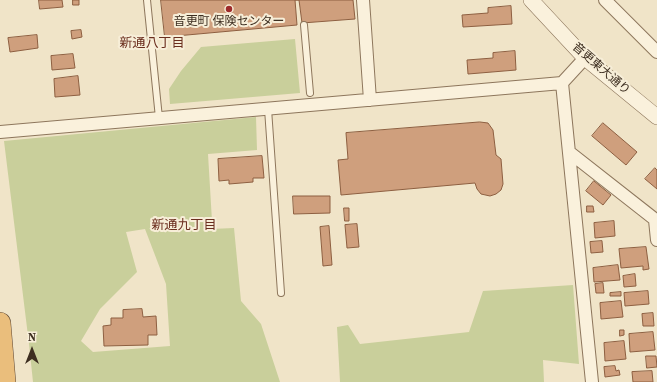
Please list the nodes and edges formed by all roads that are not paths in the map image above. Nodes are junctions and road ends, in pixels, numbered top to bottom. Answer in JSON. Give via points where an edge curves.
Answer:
{"nodes":[{"id":1,"x":147,"y":0,"type":"edge"},
{"id":2,"x":363,"y":0,"type":"edge"},
{"id":3,"x":531,"y":0,"type":"edge"},
{"id":4,"x":605,"y":0,"type":"edge"},
{"id":5,"x":304,"y":25,"type":"dead end"},
{"id":6,"x":657,"y":52,"type":"edge"},
{"id":7,"x":585,"y":58,"type":"junction"},
{"id":8,"x":562,"y":83,"type":"junction"},
{"id":9,"x":310,"y":93,"type":"dead end"},
{"id":10,"x":370,"y":100,"type":"junction"},
{"id":11,"x":268,"y":109,"type":"junction"},
{"id":12,"x":657,"y":117,"type":"edge"},
{"id":13,"x":159,"y":118,"type":"junction"},
{"id":14,"x":0,"y":132,"type":"edge"},
{"id":15,"x":569,"y":152,"type":"junction"},
{"id":16,"x":656,"y":220,"type":"edge"},
{"id":17,"x":657,"y":240,"type":"edge"},
{"id":18,"x":281,"y":293,"type":"dead end"},
{"id":19,"x":0,"y":323,"type":"edge"},
{"id":20,"x":3,"y":370,"type":"edge"},
{"id":21,"x":592,"y":382,"type":"edge"}],
"edges":[{"from":1,"to":13,"type":"lane"},
{"from":2,"to":10,"type":"street"},
{"from":3,"to":7,"type":"street","name":"音更東大通り"},
{"from":4,"to":6,"type":"street"},
{"from":5,"to":9,"type":"lane"},
{"from":7,"to":8,"type":"street"},
{"from":7,"to":12,"type":"street","name":"音更東大通り"},
{"from":8,"to":10,"type":"street"},
{"from":8,"to":15,"type":"street"},
{"from":10,"to":11,"type":"street"},
{"from":11,"to":13,"type":"street"},
{"from":11,"to":18,"type":"lane"},
{"from":13,"to":14,"type":"street"},
{"from":15,"to":16,"type":"street"},
{"from":15,"to":21,"type":"street"},
{"from":16,"to":17,"type":"street"},
{"from":19,"to":20,"type":"highway"}]}
